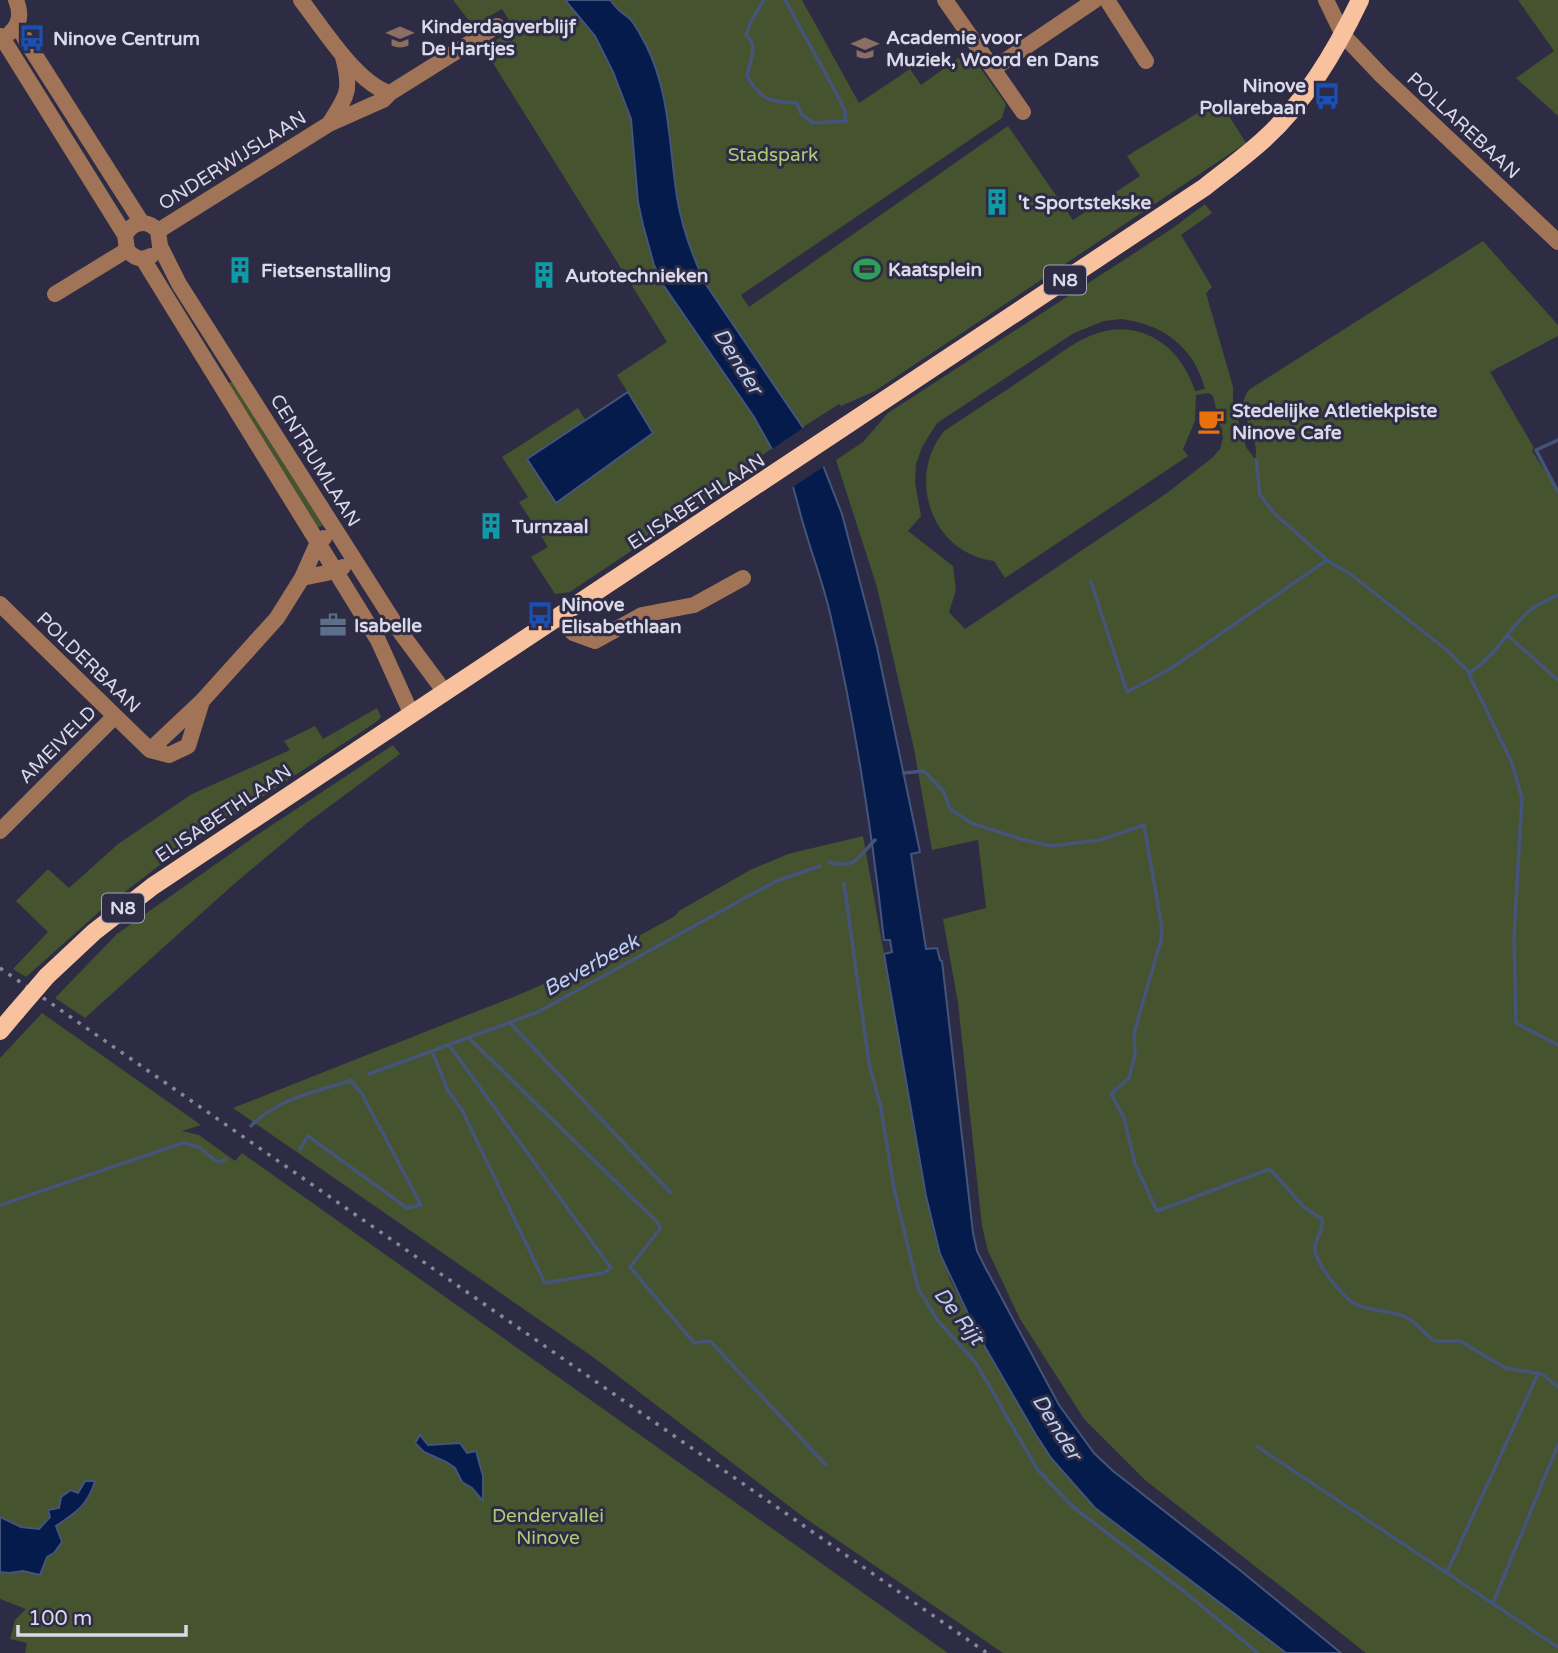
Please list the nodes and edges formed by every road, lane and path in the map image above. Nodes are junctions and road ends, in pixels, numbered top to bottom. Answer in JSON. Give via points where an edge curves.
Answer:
{"nodes":[{"id":1,"x":300,"y":0,"type":"edge"},
{"id":2,"x":945,"y":0,"type":"edge"},
{"id":3,"x":1095,"y":0,"type":"edge"},
{"id":4,"x":1107,"y":0,"type":"edge"},
{"id":5,"x":1326,"y":0,"type":"edge"},
{"id":6,"x":1360,"y":0,"type":"edge"},
{"id":7,"x":18,"y":1,"type":"edge"},
{"id":8,"x":18,"y":24,"type":"junction"},
{"id":9,"x":497,"y":26,"type":"dead end"},
{"id":10,"x":1343,"y":35,"type":"junction"},
{"id":11,"x":1,"y":36,"type":"edge"},
{"id":12,"x":343,"y":57,"type":"junction"},
{"id":13,"x":1146,"y":61,"type":"dead end"},
{"id":14,"x":993,"y":69,"type":"junction"},
{"id":15,"x":390,"y":93,"type":"junction"},
{"id":16,"x":1023,"y":113,"type":"dead end"},
{"id":17,"x":329,"y":124,"type":"junction"},
{"id":18,"x":142,"y":223,"type":"junction"},
{"id":19,"x":159,"y":239,"type":"junction"},
{"id":20,"x":126,"y":242,"type":"junction"},
{"id":21,"x":1558,"y":242,"type":"edge"},
{"id":22,"x":143,"y":259,"type":"junction"},
{"id":23,"x":55,"y":295,"type":"dead end"},
{"id":24,"x":229,"y":362,"type":"junction"},
{"id":25,"x":213,"y":372,"type":"junction"},
{"id":26,"x":336,"y":531,"type":"junction"},
{"id":27,"x":318,"y":542,"type":"junction"},
{"id":28,"x":354,"y":560,"type":"junction"},
{"id":29,"x":336,"y":571,"type":"junction"},
{"id":30,"x":302,"y":578,"type":"junction"},
{"id":31,"x":743,"y":578,"type":"dead end"},
{"id":32,"x":0,"y":604,"type":"edge"},
{"id":33,"x":560,"y":616,"type":"junction"},
{"id":34,"x":398,"y":628,"type":"junction"},
{"id":35,"x":378,"y":640,"type":"junction"},
{"id":36,"x":444,"y":691,"type":"junction"},
{"id":37,"x":202,"y":701,"type":"junction"},
{"id":38,"x":411,"y":713,"type":"junction"},
{"id":39,"x":114,"y":717,"type":"junction"},
{"id":40,"x":149,"y":750,"type":"junction"},
{"id":41,"x":0,"y":831,"type":"edge"},
{"id":42,"x":0,"y":1031,"type":"edge"}],
"edges":[{"from":1,"to":12,"type":"street","name":"ONDERWIJSLAAN"},
{"from":2,"to":14,"type":"street"},
{"from":3,"to":14,"type":"street"},
{"from":4,"to":13,"type":"street"},
{"from":5,"to":10,"type":"street","name":"POLLAREBAAN"},
{"from":6,"to":10,"type":"main road","number":"N8"},
{"from":7,"to":8,"type":"street"},
{"from":8,"to":11,"type":"street"},
{"from":8,"to":18,"type":"street"},
{"from":9,"to":15,"type":"street","name":"ONDERWIJSLAAN"},
{"from":10,"to":21,"type":"street","name":"POLLAREBAAN"},
{"from":10,"to":33,"type":"main road","name":"ELISABETHLAAN","number":"N8","via":[[1301,100],[1261,142],[1205,187]]},
{"from":11,"to":20,"type":"street"},
{"from":12,"to":15,"type":"street","name":"ONDERWIJSLAAN","via":[[376,89]]},
{"from":12,"to":17,"type":"street","name":"ONDERWIJSLAAN","via":[[348,90]]},
{"from":14,"to":16,"type":"street"},
{"from":15,"to":17,"type":"street","name":"ONDERWIJSLAAN"},
{"from":17,"to":19,"type":"street","name":"ONDERWIJSLAAN"},
{"from":18,"to":19,"type":"street","via":[[150,224]]},
{"from":18,"to":20,"type":"street","via":[[132,226]]},
{"from":19,"to":22,"type":"street","via":[[154,255]]},
{"from":19,"to":24,"type":"street","name":"CENTRUMLAAN","via":[[167,264]]},
{"from":20,"to":22,"type":"street","via":[[131,255]]},
{"from":20,"to":23,"type":"street"},
{"from":22,"to":25,"type":"street"},
{"from":24,"to":25,"type":"street"},
{"from":24,"to":26,"type":"street","name":"CENTRUMLAAN"},
{"from":25,"to":27,"type":"street"},
{"from":26,"to":27,"type":"street"},
{"from":26,"to":28,"type":"street","name":"CENTRUMLAAN"},
{"from":27,"to":29,"type":"street"},
{"from":27,"to":30,"type":"street"},
{"from":28,"to":29,"type":"street"},
{"from":28,"to":34,"type":"street","name":"CENTRUMLAAN"},
{"from":29,"to":30,"type":"street"},
{"from":29,"to":35,"type":"street"},
{"from":30,"to":37,"type":"street","via":[[277,618]]},
{"from":31,"to":33,"type":"street","via":[[694,605],[642,615],[595,641],[573,633]]},
{"from":32,"to":39,"type":"street","name":"POLDERBAAN"},
{"from":33,"to":36,"type":"main road","name":"ELISABETHLAAN","number":"N8"},
{"from":34,"to":35,"type":"street"},
{"from":34,"to":36,"type":"street","name":"CENTRUMLAAN"},
{"from":35,"to":38,"type":"street"},
{"from":36,"to":38,"type":"main road","name":"ELISABETHLAAN","number":"N8"},
{"from":37,"to":40,"type":"street"},
{"from":37,"to":40,"type":"street","via":[[188,746],[169,755]]},
{"from":38,"to":42,"type":"main road","name":"ELISABETHLAAN","number":"N8","bridge":true,"via":[[153,886],[47,976]]},
{"from":39,"to":40,"type":"street","name":"POLDERBAAN"},
{"from":39,"to":41,"type":"street","name":"AMEIVELD"}]}
